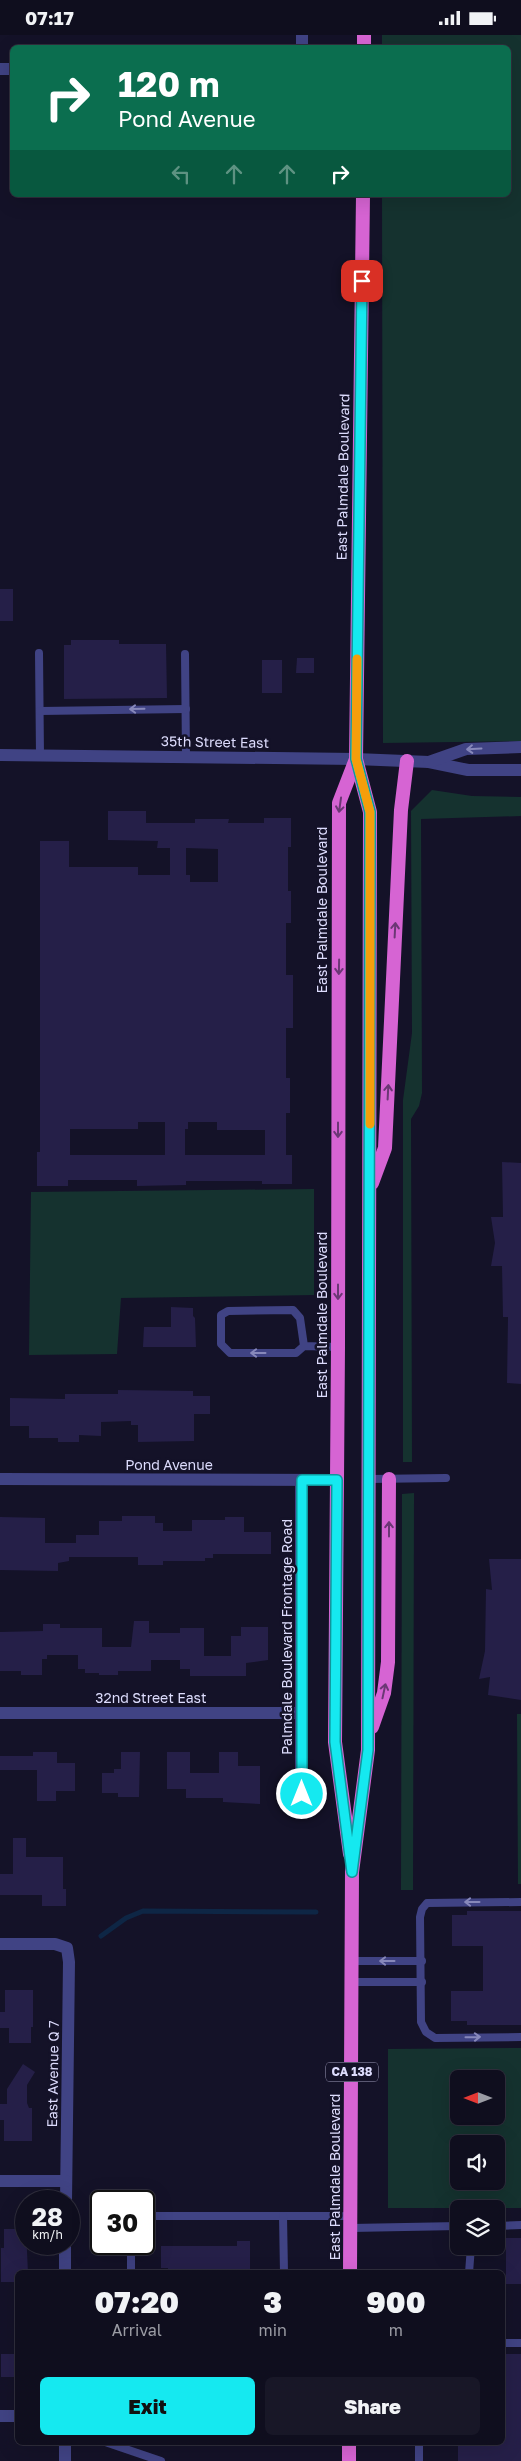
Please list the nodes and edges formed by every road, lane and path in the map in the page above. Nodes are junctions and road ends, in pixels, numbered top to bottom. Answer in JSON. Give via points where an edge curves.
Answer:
{"nodes":[{"id":1,"x":363,"y":197,"type":"edge"},
{"id":2,"x":39,"y":653,"type":"dead end"},
{"id":3,"x":185,"y":654,"type":"dead end"},
{"id":4,"x":186,"y":709,"type":"junction"},
{"id":5,"x":40,"y":711,"type":"junction"},
{"id":6,"x":521,"y":747,"type":"edge"},
{"id":7,"x":0,"y":755,"type":"edge"},
{"id":8,"x":40,"y":756,"type":"junction"},
{"id":9,"x":186,"y":757,"type":"junction"},
{"id":10,"x":356,"y":759,"type":"junction"},
{"id":11,"x":407,"y":761,"type":"junction"},
{"id":12,"x":429,"y":762,"type":"junction"},
{"id":13,"x":521,"y":770,"type":"edge"},
{"id":14,"x":370,"y":1190,"type":"junction"},
{"id":15,"x":304,"y":1346,"type":"junction"},
{"id":16,"x":338,"y":1347,"type":"junction"},
{"id":17,"x":446,"y":1478,"type":"dead end"},
{"id":18,"x":0,"y":1479,"type":"edge"},
{"id":19,"x":369,"y":1479,"type":"junction"},
{"id":20,"x":389,"y":1479,"type":"junction"},
{"id":21,"x":302,"y":1480,"type":"junction"},
{"id":22,"x":337,"y":1480,"type":"junction"},
{"id":23,"x":0,"y":1713,"type":"edge"},
{"id":24,"x":302,"y":1713,"type":"junction"},
{"id":25,"x":368,"y":1737,"type":"junction"},
{"id":26,"x":302,"y":1794,"type":"dead end"},
{"id":27,"x":352,"y":1872,"type":"junction"},
{"id":28,"x":521,"y":1902,"type":"edge"},
{"id":29,"x":0,"y":1944,"type":"edge"},
{"id":30,"x":352,"y":1961,"type":"junction"},
{"id":31,"x":422,"y":1961,"type":"junction"},
{"id":32,"x":352,"y":1982,"type":"junction"},
{"id":33,"x":422,"y":1982,"type":"junction"},
{"id":34,"x":521,"y":2037,"type":"edge"},
{"id":35,"x":0,"y":2181,"type":"edge"},
{"id":36,"x":66,"y":2181,"type":"junction"},
{"id":37,"x":66,"y":2190,"type":"edge"},
{"id":38,"x":155,"y":2216,"type":"edge"},
{"id":39,"x":283,"y":2216,"type":"junction"},
{"id":40,"x":351,"y":2222,"type":"junction"},
{"id":41,"x":521,"y":2225,"type":"edge"},
{"id":42,"x":450,"y":2226,"type":"edge"},
{"id":43,"x":505,"y":2226,"type":"edge"},
{"id":44,"x":65,"y":2255,"type":"edge"},
{"id":45,"x":131,"y":2255,"type":"edge"},
{"id":46,"x":470,"y":2255,"type":"edge"},
{"id":47,"x":65,"y":2270,"type":"edge"},
{"id":48,"x":132,"y":2270,"type":"edge"},
{"id":49,"x":284,"y":2270,"type":"edge"},
{"id":50,"x":350,"y":2270,"type":"edge"},
{"id":51,"x":469,"y":2270,"type":"edge"},
{"id":52,"x":505,"y":2343,"type":"edge"},
{"id":53,"x":521,"y":2343,"type":"edge"},
{"id":54,"x":0,"y":2416,"type":"edge"},
{"id":55,"x":15,"y":2416,"type":"edge"},
{"id":56,"x":65,"y":2445,"type":"edge"},
{"id":57,"x":114,"y":2445,"type":"edge"},
{"id":58,"x":349,"y":2445,"type":"edge"},
{"id":59,"x":419,"y":2445,"type":"edge"},
{"id":60,"x":65,"y":2461,"type":"edge"},
{"id":61,"x":161,"y":2461,"type":"edge"},
{"id":62,"x":349,"y":2461,"type":"edge"},
{"id":63,"x":419,"y":2461,"type":"edge"}],
"edges":[{"from":1,"to":10,"type":"highway","name":"East Palmdale Boulevard","number":"CA 138"},
{"from":2,"to":5,"type":"lane"},
{"from":3,"to":4,"type":"lane"},
{"from":4,"to":5,"type":"lane","one_way":true},
{"from":4,"to":9,"type":"lane"},
{"from":5,"to":8,"type":"lane"},
{"from":6,"to":12,"type":"street","name":"35th Street East","one_way":true,"via":[[466,749]]},
{"from":7,"to":8,"type":"street","name":"35th Street East"},
{"from":8,"to":9,"type":"street","name":"35th Street East"},
{"from":9,"to":10,"type":"street","name":"35th Street East"},
{"from":10,"to":11,"type":"street","name":"35th Street East"},
{"from":10,"to":14,"type":"highway","name":"East Palmdale Boulevard","via":[[370,812]]},
{"from":10,"to":16,"type":"highway","name":"East Palmdale Boulevard","number":"CA 138","one_way":true,"via":[[339,803]]},
{"from":11,"to":12,"type":"street","name":"35th Street East"},
{"from":14,"to":11,"type":"highway","one_way":true,"via":[[386,1148],[400,810]]},
{"from":12,"to":13,"type":"street","name":"35th Street East","via":[[468,770]]},
{"from":14,"to":19,"type":"highway","name":"East Palmdale Boulevard"},
{"from":15,"to":15,"type":"lane","one_way":true,"via":[[296,1353],[230,1353],[221,1344],[221,1315],[228,1311],[293,1310],[300,1318]]},
{"from":15,"to":16,"type":"lane"},
{"from":16,"to":22,"type":"highway","name":"East Palmdale Boulevard","number":"CA 138"},
{"from":17,"to":20,"type":"lane"},
{"from":18,"to":21,"type":"street","name":"Pond Avenue"},
{"from":19,"to":20,"type":"lane"},
{"from":19,"to":25,"type":"highway","name":"East Palmdale Boulevard"},
{"from":25,"to":20,"type":"highway","one_way":true,"via":[[384,1693],[388,1662]]},
{"from":21,"to":22,"type":"street","name":"Pond Avenue"},
{"from":21,"to":24,"type":"street","name":"Palmdale Boulevard Frontage Road"},
{"from":22,"to":27,"type":"highway","name":"East Palmdale Boulevard","number":"CA 138","via":[[335,1742]]},
{"from":23,"to":24,"type":"street","name":"32nd Street East"},
{"from":24,"to":26,"type":"street","name":"Palmdale Boulevard Frontage Road"},
{"from":25,"to":27,"type":"highway","name":"East Palmdale Boulevard"},
{"from":27,"to":30,"type":"highway","name":"East Palmdale Boulevard","number":"CA 138"},
{"from":28,"to":31,"type":"lane","one_way":true,"via":[[427,1903],[422,1909]]},
{"from":29,"to":36,"type":"street","name":"East Avenue Q 7","via":[[55,1944],[67,1948],[70,1962]]},
{"from":31,"to":30,"type":"lane","one_way":true},
{"from":30,"to":32,"type":"highway","name":"East Palmdale Boulevard","number":"CA 138"},
{"from":31,"to":33,"type":"lane"},
{"from":32,"to":33,"type":"lane"},
{"from":32,"to":40,"type":"highway","name":"East Palmdale Boulevard","number":"CA 138"},
{"from":33,"to":34,"type":"lane","one_way":true,"via":[[421,2022],[426,2032],[435,2038]]},
{"from":35,"to":36,"type":"street"},
{"from":36,"to":37,"type":"street","name":"East Avenue Q 7"},
{"from":38,"to":39,"type":"lane"},
{"from":39,"to":40,"type":"lane"},
{"from":39,"to":49,"type":"lane"},
{"from":40,"to":42,"type":"lane"},
{"from":40,"to":50,"type":"highway","name":"East Palmdale Boulevard","number":"CA 138"},
{"from":41,"to":43,"type":"lane"},
{"from":44,"to":47,"type":"street"},
{"from":45,"to":48,"type":"lane"},
{"from":46,"to":51,"type":"lane"},
{"from":52,"to":53,"type":"lane"},
{"from":54,"to":55,"type":"street"},
{"from":56,"to":60,"type":"street"},
{"from":57,"to":61,"type":"lane"},
{"from":58,"to":62,"type":"highway"},
{"from":59,"to":63,"type":"lane"}]}
